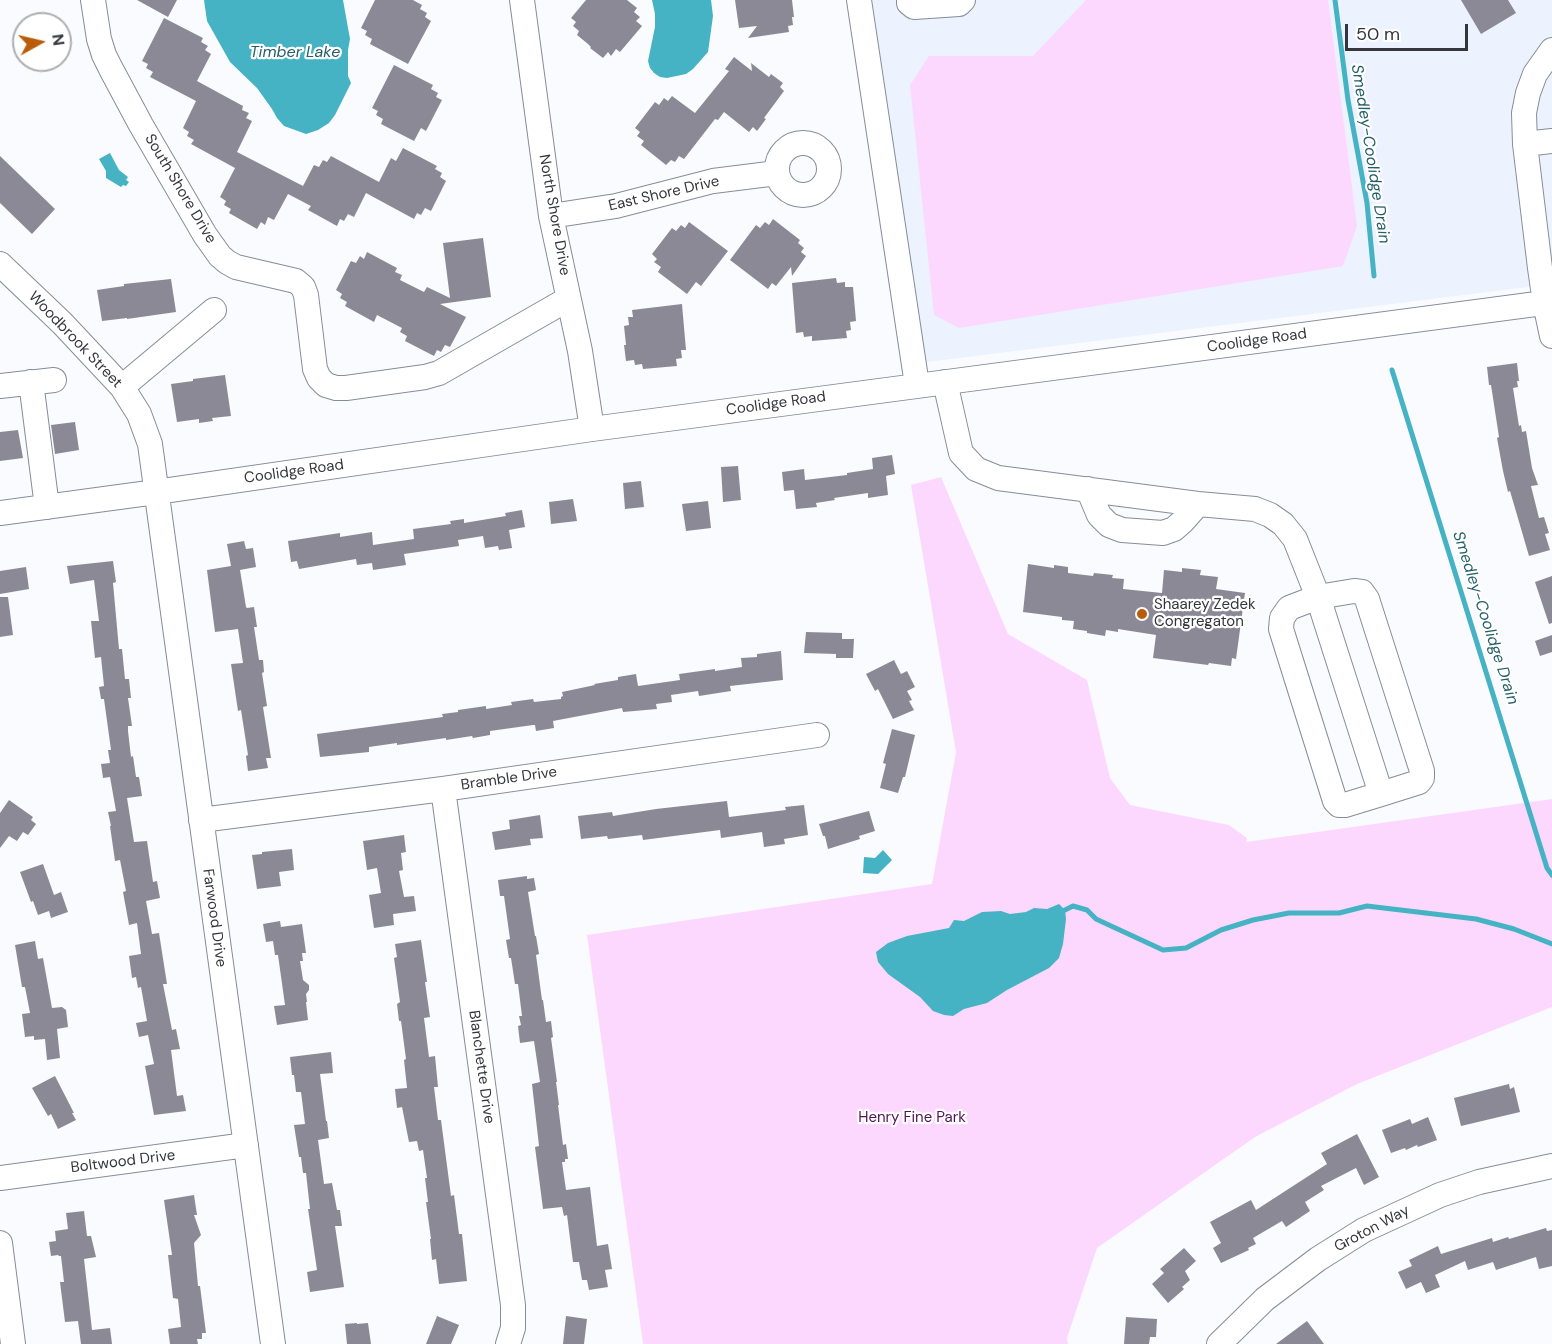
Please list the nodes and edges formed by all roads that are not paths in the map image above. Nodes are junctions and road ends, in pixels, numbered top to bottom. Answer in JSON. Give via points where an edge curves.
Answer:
{"nodes":[{"id":1,"x":93,"y":0,"type":"edge"},
{"id":2,"x":522,"y":0,"type":"edge"},
{"id":3,"x":859,"y":0,"type":"edge"},
{"id":4,"x":909,"y":0,"type":"edge"},
{"id":5,"x":963,"y":0,"type":"edge"},
{"id":6,"x":1552,"y":50,"type":"edge"},
{"id":7,"x":1552,"y":141,"type":"edge"},
{"id":8,"x":1525,"y":144,"type":"junction"},
{"id":9,"x":777,"y":173,"type":"dead end"},
{"id":10,"x":551,"y":216,"type":"junction"},
{"id":11,"x":0,"y":264,"type":"edge"},
{"id":12,"x":568,"y":299,"type":"junction"},
{"id":13,"x":1548,"y":303,"type":"edge"},
{"id":14,"x":214,"y":310,"type":"dead end"},
{"id":15,"x":1552,"y":336,"type":"edge"},
{"id":16,"x":54,"y":380,"type":"dead end"},
{"id":17,"x":31,"y":382,"type":"junction"},
{"id":18,"x":945,"y":382,"type":"junction"},
{"id":19,"x":917,"y":385,"type":"junction"},
{"id":20,"x":0,"y":386,"type":"edge"},
{"id":21,"x":122,"y":387,"type":"junction"},
{"id":22,"x":592,"y":429,"type":"junction"},
{"id":23,"x":1089,"y":489,"type":"junction"},
{"id":24,"x":156,"y":492,"type":"junction"},
{"id":25,"x":1198,"y":504,"type":"junction"},
{"id":26,"x":47,"y":507,"type":"junction"},
{"id":27,"x":0,"y":513,"type":"edge"},
{"id":28,"x":1318,"y":597,"type":"junction"},
{"id":29,"x":817,"y":735,"type":"dead end"},
{"id":30,"x":443,"y":789,"type":"junction"},
{"id":31,"x":1381,"y":794,"type":"junction"},
{"id":32,"x":201,"y":820,"type":"junction"},
{"id":33,"x":246,"y":1145,"type":"junction"},
{"id":34,"x":1552,"y":1166,"type":"edge"},
{"id":35,"x":0,"y":1178,"type":"edge"},
{"id":36,"x":0,"y":1243,"type":"edge"},
{"id":37,"x":13,"y":1344,"type":"edge"},
{"id":38,"x":273,"y":1344,"type":"edge"},
{"id":39,"x":508,"y":1344,"type":"edge"},
{"id":40,"x":1219,"y":1344,"type":"edge"}],
"edges":[{"from":1,"to":12,"type":"street","name":"South Shore Drive","via":[[104,55],[220,256],[236,267],[296,281],[303,287],[315,369],[326,385],[346,388],[439,373]]},
{"from":2,"to":10,"type":"street","name":"North Shore Drive"},
{"from":3,"to":19,"type":"street"},
{"from":4,"to":5,"type":"street","via":[[914,7],[959,4]]},
{"from":6,"to":8,"type":"street","via":[[1535,74],[1528,93]]},
{"from":7,"to":8,"type":"street"},
{"from":8,"to":13,"type":"street"},
{"from":9,"to":10,"type":"street","name":"East Shore Drive","via":[[713,181],[616,206]]},
{"from":10,"to":12,"type":"street","name":"North Shore Drive"},
{"from":11,"to":21,"type":"street","name":"Woodbrook Street"},
{"from":12,"to":22,"type":"street","name":"North Shore Drive"},
{"from":13,"to":15,"type":"street"},
{"from":13,"to":18,"type":"street","name":"Coolidge Road"},
{"from":14,"to":21,"type":"street"},
{"from":16,"to":17,"type":"street"},
{"from":17,"to":20,"type":"street"},
{"from":17,"to":26,"type":"street"},
{"from":18,"to":19,"type":"street","name":"Coolidge Road"},
{"from":18,"to":23,"type":"street","via":[[961,453],[976,469],[998,478]]},
{"from":19,"to":22,"type":"street","name":"Coolidge Road"},
{"from":21,"to":24,"type":"street","name":"Woodbrook Street","via":[[145,428]]},
{"from":22,"to":24,"type":"street","name":"Coolidge Road"},
{"from":23,"to":25,"type":"street"},
{"from":23,"to":25,"type":"street","via":[[1099,515],[1122,530],[1163,533],[1174,529]]},
{"from":24,"to":26,"type":"street","name":"Coolidge Road"},
{"from":24,"to":32,"type":"street","name":"Farwood Drive"},
{"from":25,"to":28,"type":"street","via":[[1255,509],[1282,524],[1296,539]]},
{"from":26,"to":27,"type":"street","name":"Coolidge Road"},
{"from":28,"to":31,"type":"street"},
{"from":28,"to":31,"type":"street","via":[[1289,608],[1281,629],[1335,801],[1345,805]]},
{"from":28,"to":31,"type":"street","via":[[1354,591],[1362,592],[1367,599],[1422,771],[1419,782]]},
{"from":29,"to":30,"type":"street","name":"Bramble Drive"},
{"from":30,"to":32,"type":"street","name":"Bramble Drive"},
{"from":30,"to":39,"type":"street","name":"Blanchette Drive","via":[[513,1305]]},
{"from":32,"to":33,"type":"street","name":"Farwood Drive"},
{"from":33,"to":35,"type":"street","name":"Boltwood Drive"},
{"from":33,"to":38,"type":"street","name":"Farwood Drive"},
{"from":34,"to":40,"type":"street","name":"Groton Way","via":[[1440,1195],[1364,1230],[1274,1292]]},
{"from":36,"to":37,"type":"street"}]}
